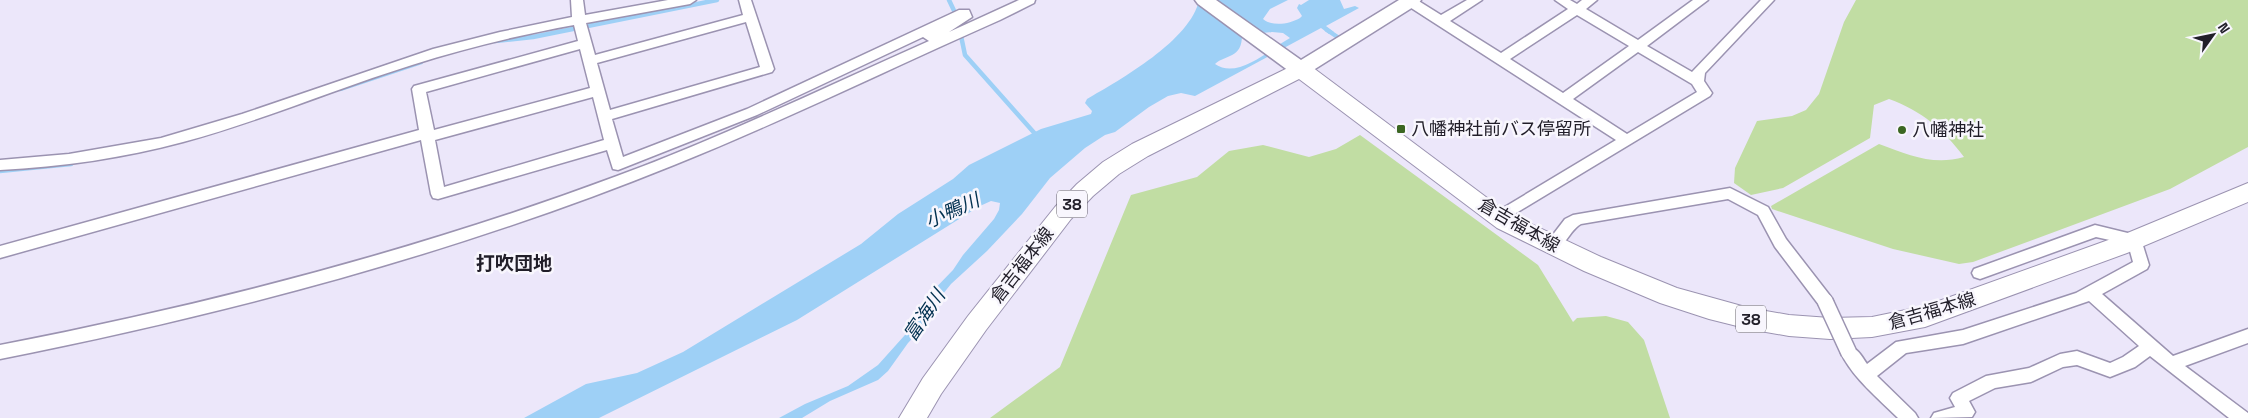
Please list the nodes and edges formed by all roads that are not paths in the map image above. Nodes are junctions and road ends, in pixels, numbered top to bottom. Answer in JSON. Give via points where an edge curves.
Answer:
{"nodes":[{"id":1,"x":577,"y":0,"type":"edge"},
{"id":2,"x":690,"y":0,"type":"edge"},
{"id":3,"x":745,"y":0,"type":"edge"},
{"id":4,"x":956,"y":0,"type":"edge"},
{"id":5,"x":1029,"y":0,"type":"edge"},
{"id":6,"x":1204,"y":0,"type":"edge"},
{"id":7,"x":1411,"y":0,"type":"edge"},
{"id":8,"x":1476,"y":0,"type":"edge"},
{"id":9,"x":1561,"y":0,"type":"edge"},
{"id":10,"x":1591,"y":0,"type":"edge"},
{"id":11,"x":1702,"y":0,"type":"edge"},
{"id":12,"x":1768,"y":0,"type":"edge"},
{"id":13,"x":1576,"y":9,"type":"junction"},
{"id":14,"x":964,"y":13,"type":"junction"},
{"id":15,"x":750,"y":17,"type":"junction"},
{"id":16,"x":1442,"y":20,"type":"junction"},
{"id":17,"x":579,"y":21,"type":"junction"},
{"id":18,"x":585,"y":43,"type":"junction"},
{"id":19,"x":1637,"y":45,"type":"junction"},
{"id":20,"x":907,"y":57,"type":"junction"},
{"id":21,"x":1501,"y":58,"type":"junction"},
{"id":22,"x":590,"y":61,"type":"junction"},
{"id":23,"x":1300,"y":69,"type":"junction"},
{"id":24,"x":1697,"y":81,"type":"junction"},
{"id":25,"x":598,"y":91,"type":"junction"},
{"id":26,"x":1564,"y":99,"type":"junction"},
{"id":27,"x":605,"y":116,"type":"junction"},
{"id":28,"x":428,"y":135,"type":"junction"},
{"id":29,"x":1626,"y":140,"type":"junction"},
{"id":30,"x":612,"y":143,"type":"junction"},
{"id":31,"x":0,"y":165,"type":"edge"},
{"id":32,"x":2248,"y":192,"type":"edge"},
{"id":33,"x":1498,"y":218,"type":"junction"},
{"id":34,"x":2135,"y":240,"type":"junction"},
{"id":35,"x":1553,"y":245,"type":"junction"},
{"id":36,"x":0,"y":252,"type":"edge"},
{"id":37,"x":1980,"y":273,"type":"dead end"},
{"id":38,"x":2091,"y":293,"type":"junction"},
{"id":39,"x":2248,"y":336,"type":"edge"},
{"id":40,"x":2150,"y":347,"type":"junction"},
{"id":41,"x":0,"y":352,"type":"edge"},
{"id":42,"x":2170,"y":364,"type":"junction"},
{"id":43,"x":1866,"y":374,"type":"junction"},
{"id":44,"x":913,"y":418,"type":"edge"},
{"id":45,"x":1910,"y":418,"type":"edge"},
{"id":46,"x":1940,"y":418,"type":"edge"},
{"id":47,"x":2242,"y":418,"type":"edge"}],
"edges":[{"from":1,"to":17,"type":"street"},
{"from":2,"to":17,"type":"street"},
{"from":3,"to":15,"type":"street"},
{"from":4,"to":14,"type":"street"},
{"from":5,"to":20,"type":"street"},
{"from":6,"to":23,"type":"street"},
{"from":7,"to":16,"type":"street"},
{"from":7,"to":23,"type":"street"},
{"from":8,"to":16,"type":"street"},
{"from":9,"to":13,"type":"street"},
{"from":10,"to":13,"type":"street"},
{"from":11,"to":19,"type":"street"},
{"from":12,"to":24,"type":"street","via":[[1699,72]]},
{"from":13,"to":19,"type":"street"},
{"from":13,"to":21,"type":"street"},
{"from":14,"to":20,"type":"street","via":[[966,17],[913,46]]},
{"from":14,"to":30,"type":"street","via":[[752,112],[618,165]]},
{"from":15,"to":22,"type":"street"},
{"from":15,"to":27,"type":"street","via":[[767,70]]},
{"from":16,"to":21,"type":"street"},
{"from":17,"to":18,"type":"street"},
{"from":17,"to":31,"type":"street","via":[[485,39],[436,53],[183,137],[84,157]]},
{"from":18,"to":22,"type":"street"},
{"from":18,"to":28,"type":"street","via":[[419,89]]},
{"from":19,"to":24,"type":"street"},
{"from":19,"to":26,"type":"street"},
{"from":20,"to":41,"type":"street","via":[[698,149],[548,207],[310,281],[157,321]]},
{"from":21,"to":26,"type":"street"},
{"from":22,"to":25,"type":"street"},
{"from":23,"to":33,"type":"main road","name":"倉吉福本線","number":"38"},
{"from":23,"to":44,"type":"main road","name":"倉吉福本線","number":"38","via":[[1140,150],[1085,190],[1063,213],[977,323]]},
{"from":24,"to":29,"type":"street","via":[[1705,93]]},
{"from":25,"to":27,"type":"street"},
{"from":25,"to":28,"type":"street"},
{"from":26,"to":29,"type":"street"},
{"from":27,"to":30,"type":"street"},
{"from":28,"to":30,"type":"street","via":[[438,194]]},
{"from":28,"to":36,"type":"street"},
{"from":29,"to":33,"type":"street"},
{"from":32,"to":34,"type":"main road","name":"倉吉福本線","number":"38"},
{"from":33,"to":35,"type":"main road","name":"倉吉福本線","number":"38"},
{"from":34,"to":35,"type":"main road","name":"倉吉福本線","number":"38","via":[[1917,318],[1874,327],[1827,328],[1739,318],[1681,302],[1601,270]]},
{"from":34,"to":37,"type":"street","via":[[2095,231]]},
{"from":34,"to":38,"type":"street","via":[[2141,265]]},
{"from":35,"to":43,"type":"street","bridge":true,"via":[[1570,223],[1578,219],[1730,193],[1763,211],[1780,243],[1826,301],[1849,353]]},
{"from":38,"to":40,"type":"street"},
{"from":38,"to":43,"type":"street","via":[[1963,337],[1902,347]]},
{"from":39,"to":42,"type":"street"},
{"from":40,"to":42,"type":"street"},
{"from":40,"to":46,"type":"street","via":[[2129,362],[2110,370],[2076,358],[2060,361],[2031,375],[1992,381],[1959,398],[1966,412]]},
{"from":42,"to":47,"type":"street"},
{"from":43,"to":45,"type":"street"}]}
